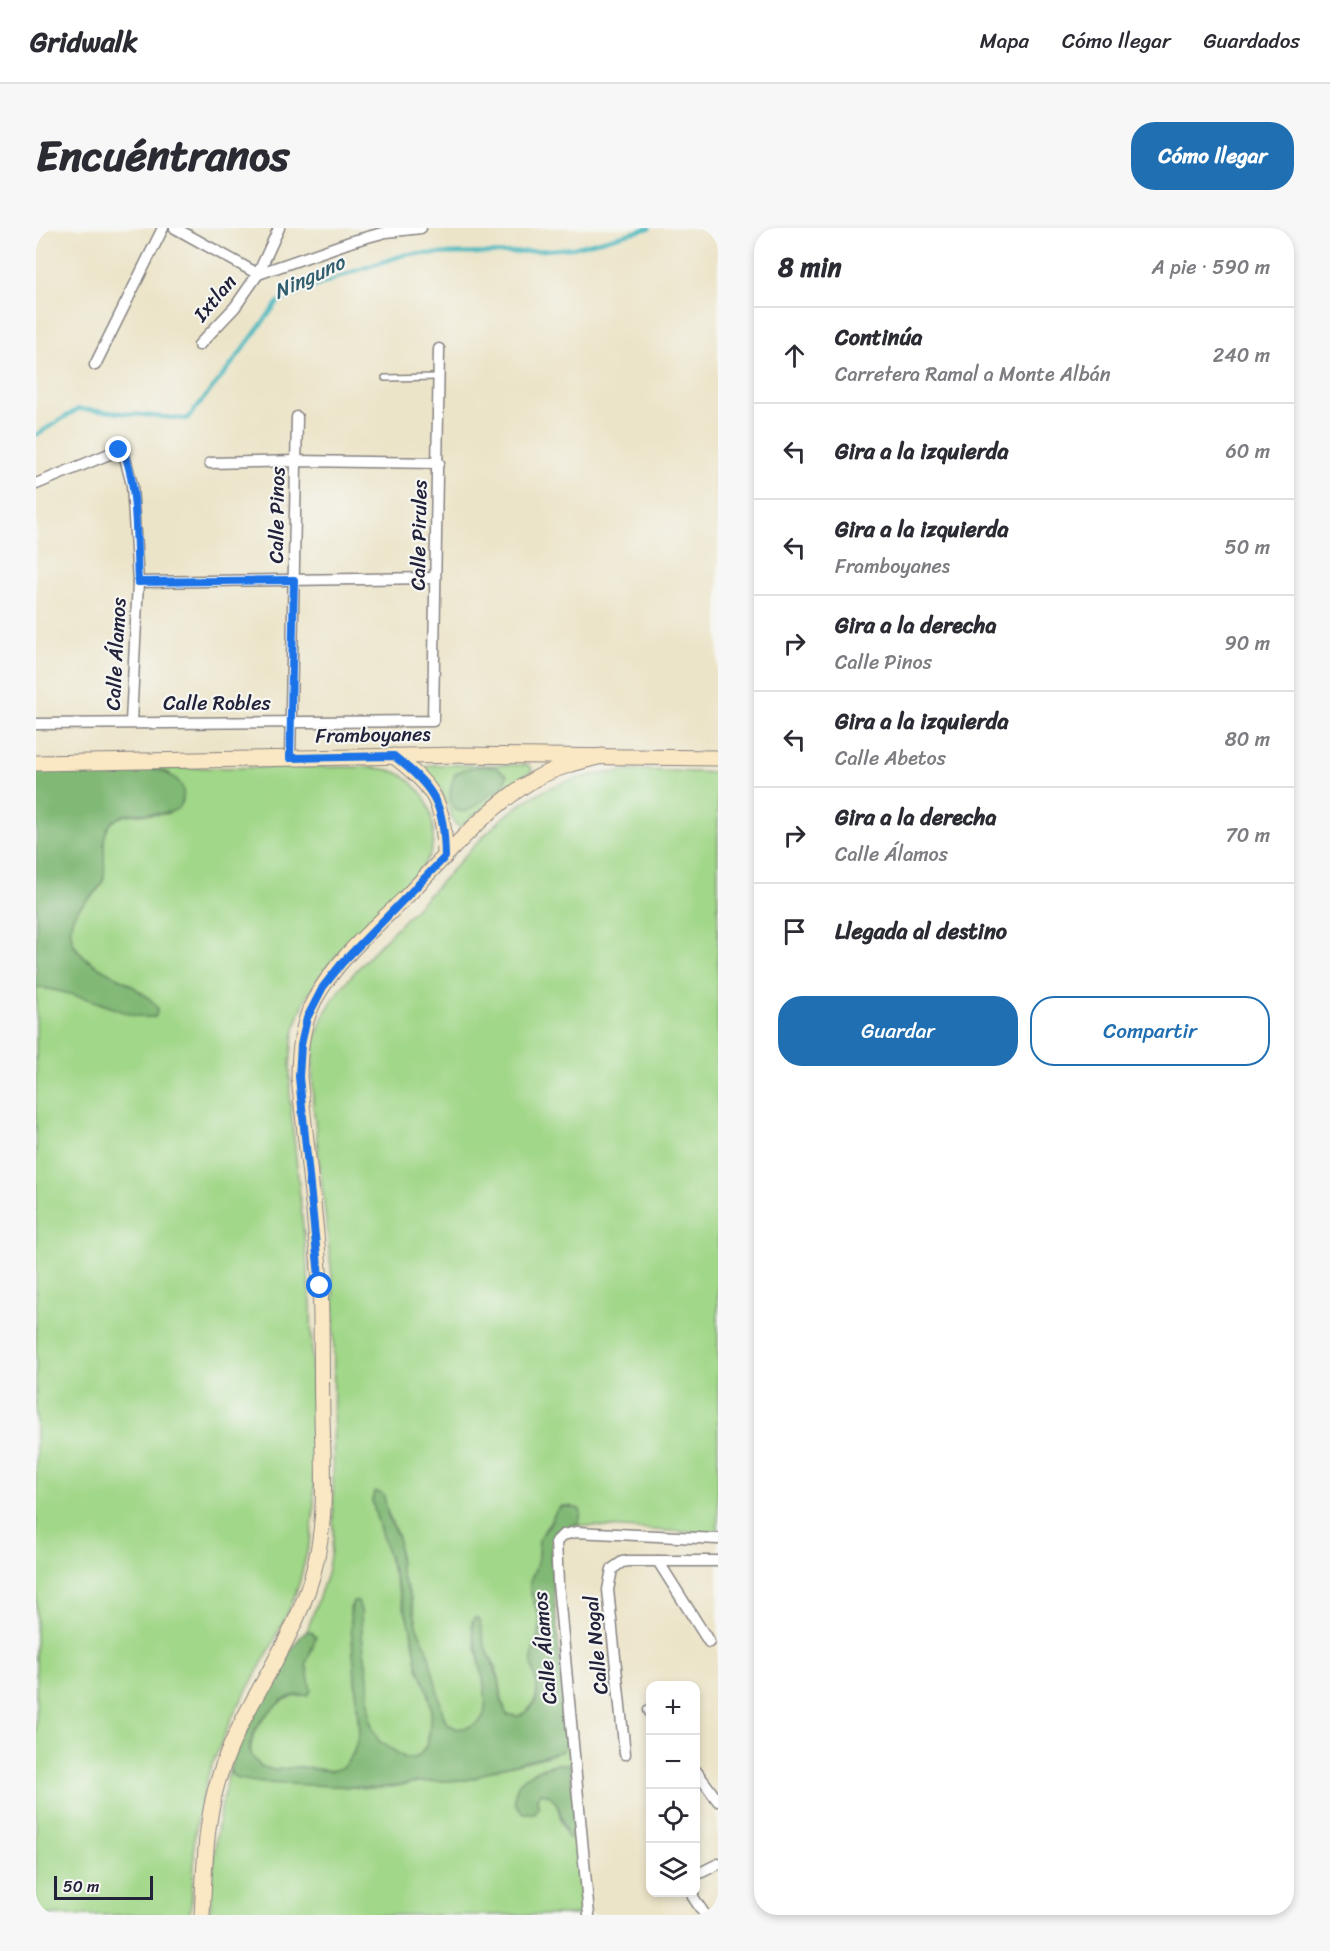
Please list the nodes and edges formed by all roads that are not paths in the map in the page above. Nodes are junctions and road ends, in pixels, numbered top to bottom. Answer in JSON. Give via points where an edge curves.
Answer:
{"nodes":[{"id":1,"x":38,"y":228,"type":"edge"},
{"id":2,"x":163,"y":228,"type":"edge"},
{"id":3,"x":175,"y":228,"type":"edge"},
{"id":4,"x":279,"y":228,"type":"edge"},
{"id":5,"x":421,"y":228,"type":"edge"},
{"id":6,"x":386,"y":230,"type":"edge"},
{"id":7,"x":36,"y":232,"type":"edge"},
{"id":8,"x":258,"y":274,"type":"junction"},
{"id":9,"x":199,"y":345,"type":"dead end"},
{"id":10,"x":439,"y":350,"type":"dead end"},
{"id":11,"x":95,"y":365,"type":"dead end"},
{"id":12,"x":440,"y":377,"type":"junction"},
{"id":13,"x":385,"y":378,"type":"dead end"},
{"id":14,"x":297,"y":417,"type":"dead end"},
{"id":15,"x":296,"y":461,"type":"junction"},
{"id":16,"x":210,"y":463,"type":"dead end"},
{"id":17,"x":439,"y":463,"type":"junction"},
{"id":18,"x":36,"y":484,"type":"edge"},
{"id":19,"x":435,"y":578,"type":"junction"},
{"id":20,"x":294,"y":580,"type":"junction"},
{"id":21,"x":138,"y":582,"type":"junction"},
{"id":22,"x":292,"y":721,"type":"junction"},
{"id":23,"x":434,"y":721,"type":"joint"},
{"id":24,"x":131,"y":722,"type":"junction"},
{"id":25,"x":36,"y":724,"type":"edge"},
{"id":26,"x":394,"y":756,"type":"junction"},
{"id":27,"x":602,"y":756,"type":"junction"},
{"id":28,"x":290,"y":758,"type":"junction"},
{"id":29,"x":718,"y":758,"type":"edge"},
{"id":30,"x":36,"y":763,"type":"edge"},
{"id":31,"x":445,"y":857,"type":"junction"},
{"id":32,"x":718,"y":1539,"type":"edge"},
{"id":33,"x":658,"y":1561,"type":"junction"},
{"id":34,"x":718,"y":1561,"type":"edge"},
{"id":35,"x":709,"y":1642,"type":"dead end"},
{"id":36,"x":625,"y":1754,"type":"dead end"},
{"id":37,"x":700,"y":1776,"type":"edge"},
{"id":38,"x":718,"y":1801,"type":"edge"},
{"id":39,"x":718,"y":1864,"type":"edge"},
{"id":40,"x":700,"y":1873,"type":"edge"},
{"id":41,"x":694,"y":1897,"type":"edge"},
{"id":42,"x":202,"y":1915,"type":"edge"},
{"id":43,"x":589,"y":1915,"type":"edge"},
{"id":44,"x":705,"y":1915,"type":"edge"}],
"edges":[{"from":1,"to":7,"type":"street"},
{"from":2,"to":11,"type":"street"},
{"from":3,"to":8,"type":"street"},
{"from":4,"to":8,"type":"street","name":"Ixtlan"},
{"from":5,"to":6,"type":"street"},
{"from":6,"to":8,"type":"street"},
{"from":8,"to":9,"type":"street","name":"Ixtlan","via":[[235,307]]},
{"from":10,"to":12,"type":"street","name":"Calle Pirules"},
{"from":12,"to":13,"type":"lane"},
{"from":12,"to":17,"type":"street","name":"Calle Pirules"},
{"from":14,"to":15,"type":"street","name":"Calle Pinos"},
{"from":15,"to":16,"type":"street"},
{"from":15,"to":17,"type":"street"},
{"from":15,"to":20,"type":"street","name":"Calle Pinos"},
{"from":17,"to":19,"type":"street","name":"Calle Pirules"},
{"from":18,"to":21,"type":"street","name":"Calle Álamos","via":[[123,450],[132,484]]},
{"from":19,"to":20,"type":"street"},
{"from":19,"to":23,"type":"street","name":"Calle Pirules"},
{"from":20,"to":21,"type":"street"},
{"from":20,"to":22,"type":"street","name":"Calle Pinos"},
{"from":21,"to":24,"type":"street","name":"Calle Álamos"},
{"from":22,"to":23,"type":"street","name":"Calle Robles"},
{"from":22,"to":24,"type":"street","name":"Calle Robles"},
{"from":22,"to":28,"type":"street","name":"Calle Pinos"},
{"from":24,"to":25,"type":"street","name":"Calle Robles"},
{"from":26,"to":27,"type":"street","name":"Framboyanes"},
{"from":26,"to":28,"type":"street","name":"Framboyanes"},
{"from":26,"to":31,"type":"street","via":[[424,781],[440,808]]},
{"from":27,"to":29,"type":"street","name":"Framboyanes"},
{"from":27,"to":31,"type":"street","via":[[552,771],[528,784]]},
{"from":28,"to":30,"type":"street","name":"Framboyanes"},
{"from":31,"to":42,"type":"street","via":[[332,976],[314,1002],[303,1032],[299,1077],[320,1286],[322,1522],[314,1571],[299,1614],[223,1764],[209,1824]]},
{"from":32,"to":43,"type":"street","name":"Calle Álamos","via":[[576,1532],[563,1535],[556,1542]]},
{"from":33,"to":34,"type":"street","name":"Calle Nogal"},
{"from":33,"to":35,"type":"street"},
{"from":33,"to":36,"type":"street","name":"Calle Nogal","via":[[622,1562],[612,1569],[608,1583]]},
{"from":37,"to":38,"type":"street"},
{"from":39,"to":40,"type":"street"},
{"from":41,"to":44,"type":"street"}]}
